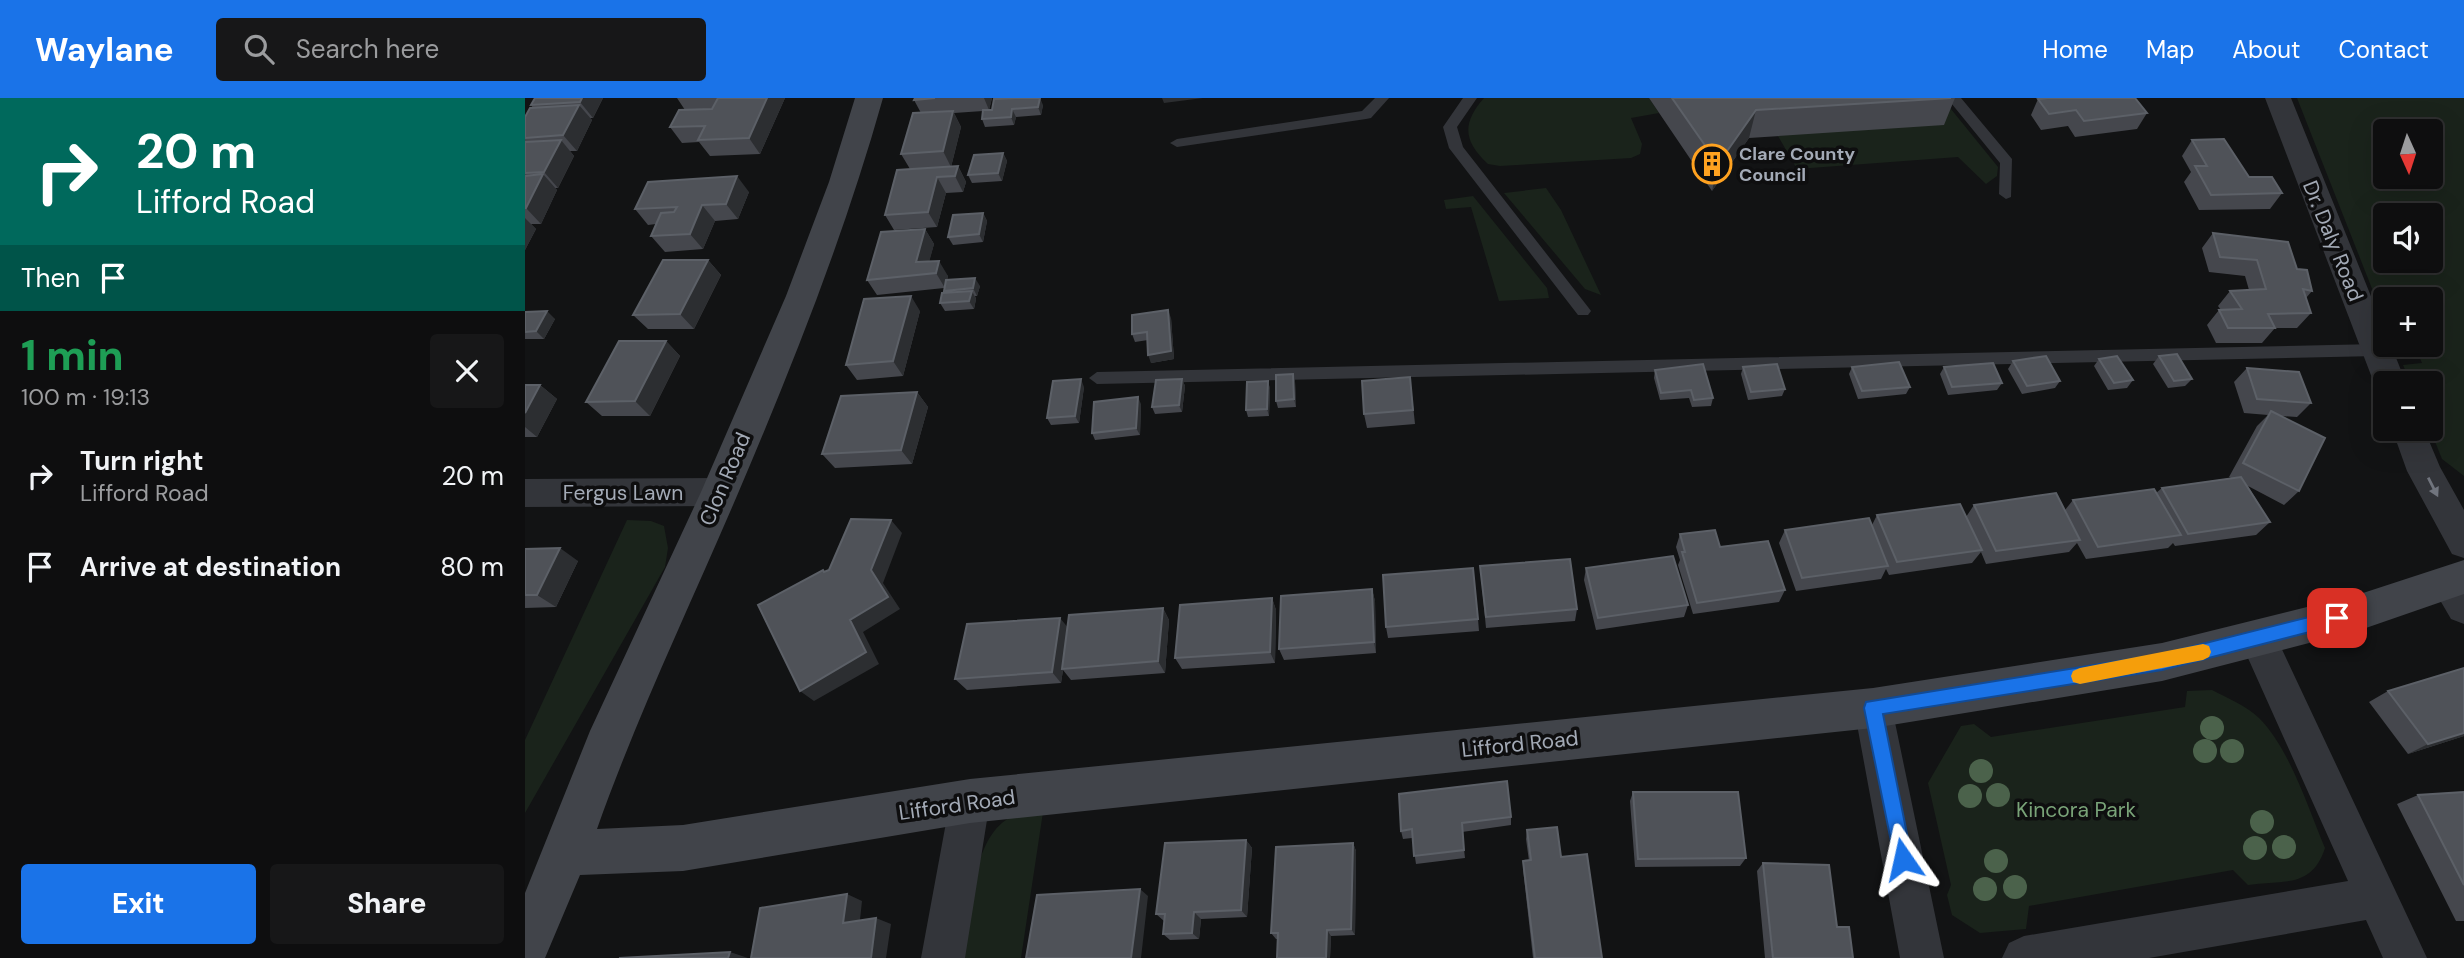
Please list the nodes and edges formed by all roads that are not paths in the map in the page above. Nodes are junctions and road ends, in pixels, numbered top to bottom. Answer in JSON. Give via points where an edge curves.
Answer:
{"nodes":[{"id":1,"x":869,"y":98,"type":"edge"},
{"id":2,"x":1382,"y":98,"type":"edge"},
{"id":3,"x":1470,"y":98,"type":"edge"},
{"id":4,"x":1954,"y":98,"type":"edge"},
{"id":5,"x":2278,"y":98,"type":"edge"},
{"id":6,"x":1177,"y":143,"type":"dead end"},
{"id":7,"x":2006,"y":194,"type":"dead end"},
{"id":8,"x":1583,"y":311,"type":"dead end"},
{"id":9,"x":2373,"y":340,"type":"edge"},
{"id":10,"x":2373,"y":350,"type":"edge"},
{"id":11,"x":1097,"y":378,"type":"dead end"},
{"id":12,"x":2413,"y":441,"type":"edge"},
{"id":13,"x":720,"y":492,"type":"junction"},
{"id":14,"x":525,"y":493,"type":"edge"},
{"id":15,"x":2464,"y":543,"type":"edge"},
{"id":16,"x":2459,"y":589,"type":"edge"},
{"id":17,"x":2258,"y":638,"type":"junction"},
{"id":18,"x":1873,"y":708,"type":"junction"},
{"id":19,"x":970,"y":802,"type":"junction"},
{"id":20,"x":566,"y":853,"type":"junction"},
{"id":21,"x":2377,"y":897,"type":"junction"},
{"id":22,"x":525,"y":949,"type":"edge"},
{"id":23,"x":943,"y":958,"type":"edge"},
{"id":24,"x":1922,"y":958,"type":"edge"},
{"id":25,"x":2024,"y":958,"type":"edge"},
{"id":26,"x":2405,"y":958,"type":"edge"}],
"edges":[{"from":1,"to":13,"type":"main road","name":"Clon Road","via":[[803,296]]},
{"from":2,"to":6,"type":"lane","via":[[1366,115]]},
{"from":3,"to":8,"type":"lane","via":[[1450,127],[1456,148]]},
{"from":4,"to":7,"type":"lane","via":[[2007,162]]},
{"from":5,"to":9,"type":"street","name":"Dr. Daly Road"},
{"from":10,"to":11,"type":"lane"},
{"from":12,"to":15,"type":"street","one_way":true},
{"from":13,"to":14,"type":"street","name":"Fergus Lawn"},
{"from":13,"to":20,"type":"main road","name":"Clon Road","via":[[605,746]]},
{"from":16,"to":17,"type":"main road","name":"Lifford Road"},
{"from":17,"to":18,"type":"main road","name":"Lifford Road","via":[[2162,662]]},
{"from":17,"to":21,"type":"street"},
{"from":18,"to":19,"type":"main road","name":"Lifford Road"},
{"from":18,"to":24,"type":"street"},
{"from":19,"to":20,"type":"main road","name":"Lifford Road","via":[[683,848]]},
{"from":19,"to":23,"type":"street"},
{"from":20,"to":22,"type":"main road","name":"Clon Road"},
{"from":21,"to":25,"type":"street"},
{"from":21,"to":26,"type":"street"}]}
